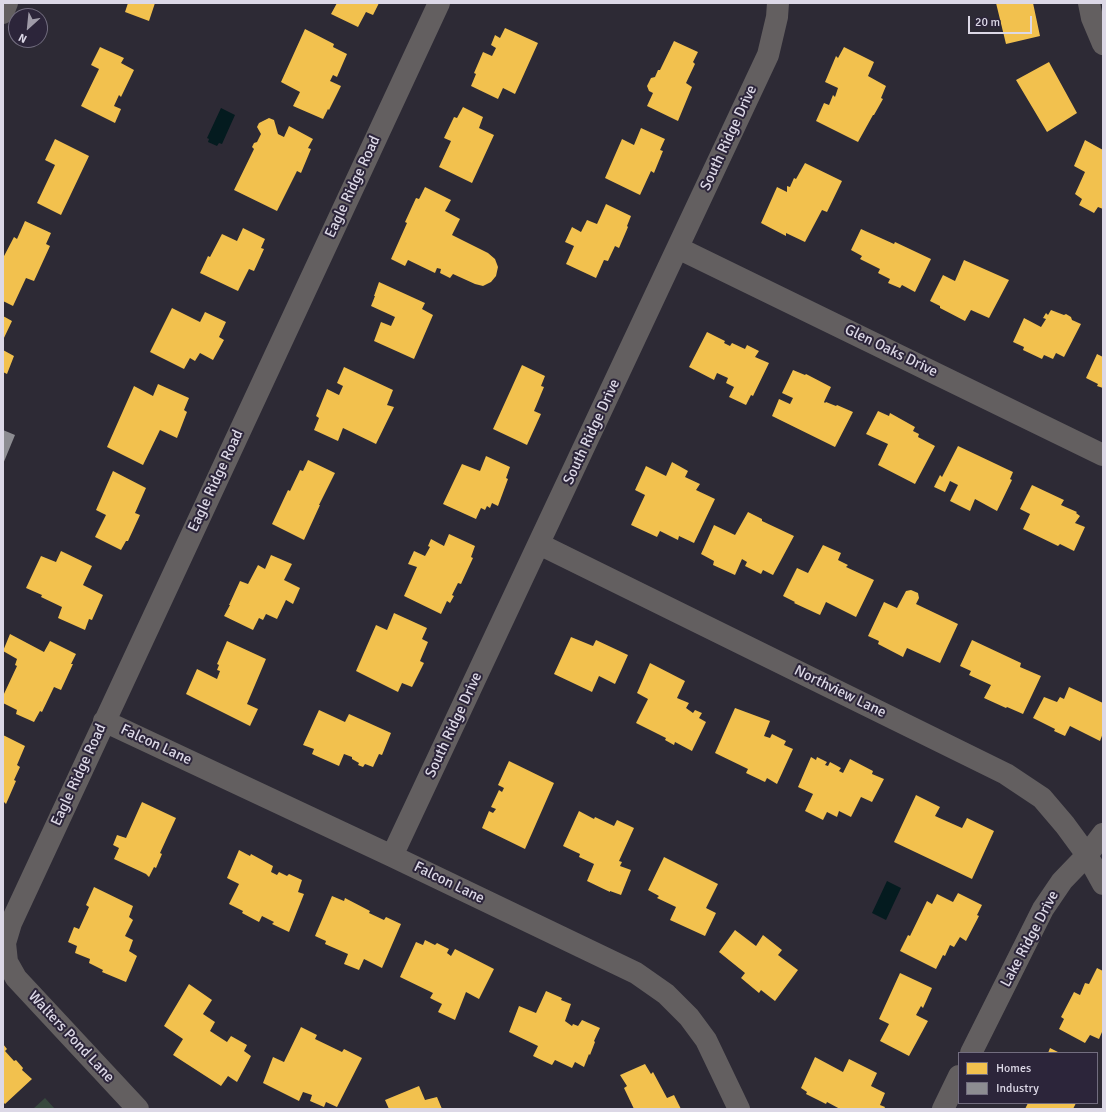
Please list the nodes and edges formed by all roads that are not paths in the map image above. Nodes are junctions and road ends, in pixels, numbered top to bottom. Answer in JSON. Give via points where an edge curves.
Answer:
{"nodes":[{"id":1,"x":7,"y":3,"type":"edge"},
{"id":2,"x":439,"y":3,"type":"edge"},
{"id":3,"x":778,"y":3,"type":"edge"},
{"id":4,"x":1089,"y":3,"type":"edge"},
{"id":5,"x":3,"y":13,"type":"edge"},
{"id":6,"x":1103,"y":44,"type":"edge"},
{"id":7,"x":678,"y":248,"type":"junction"},
{"id":8,"x":1103,"y":455,"type":"edge"},
{"id":9,"x":539,"y":544,"type":"junction"},
{"id":10,"x":104,"y":721,"type":"junction"},
{"id":11,"x":1103,"y":834,"type":"edge"},
{"id":12,"x":1087,"y":855,"type":"junction"},
{"id":13,"x":392,"y":856,"type":"junction"},
{"id":14,"x":1103,"y":884,"type":"edge"},
{"id":15,"x":7,"y":962,"type":"joint"},
{"id":16,"x":972,"y":1052,"type":"edge"},
{"id":17,"x":958,"y":1078,"type":"edge"},
{"id":18,"x":138,"y":1109,"type":"edge"},
{"id":19,"x":739,"y":1109,"type":"edge"},
{"id":20,"x":943,"y":1109,"type":"edge"}],
"edges":[{"from":1,"to":5,"type":"street"},
{"from":2,"to":10,"type":"street","name":"Eagle Ridge Road"},
{"from":3,"to":7,"type":"street","name":"South Ridge Drive","via":[[768,55]]},
{"from":4,"to":6,"type":"street","via":[[1092,18]]},
{"from":7,"to":8,"type":"street","name":"Glen Oaks Drive"},
{"from":7,"to":9,"type":"street","name":"South Ridge Drive"},
{"from":9,"to":12,"type":"street","name":"Northview Lane","via":[[1006,774],[1042,798]]},
{"from":9,"to":13,"type":"street","name":"South Ridge Drive"},
{"from":10,"to":13,"type":"street","name":"Falcon Lane"},
{"from":10,"to":15,"type":"street","name":"Eagle Ridge Road","via":[[10,923],[5,943]]},
{"from":11,"to":12,"type":"street","name":"Lake Ridge Drive"},
{"from":12,"to":14,"type":"street","name":"Northview Lane"},
{"from":12,"to":16,"type":"street","name":"Lake Ridge Drive","via":[[1062,882],[1043,909]]},
{"from":13,"to":19,"type":"street","name":"Falcon Lane","via":[[636,973],[666,994],[689,1017],[706,1040]]},
{"from":15,"to":18,"type":"street","name":"Walters Pond Lane","via":[[16,978]]},
{"from":17,"to":20,"type":"street"}]}
